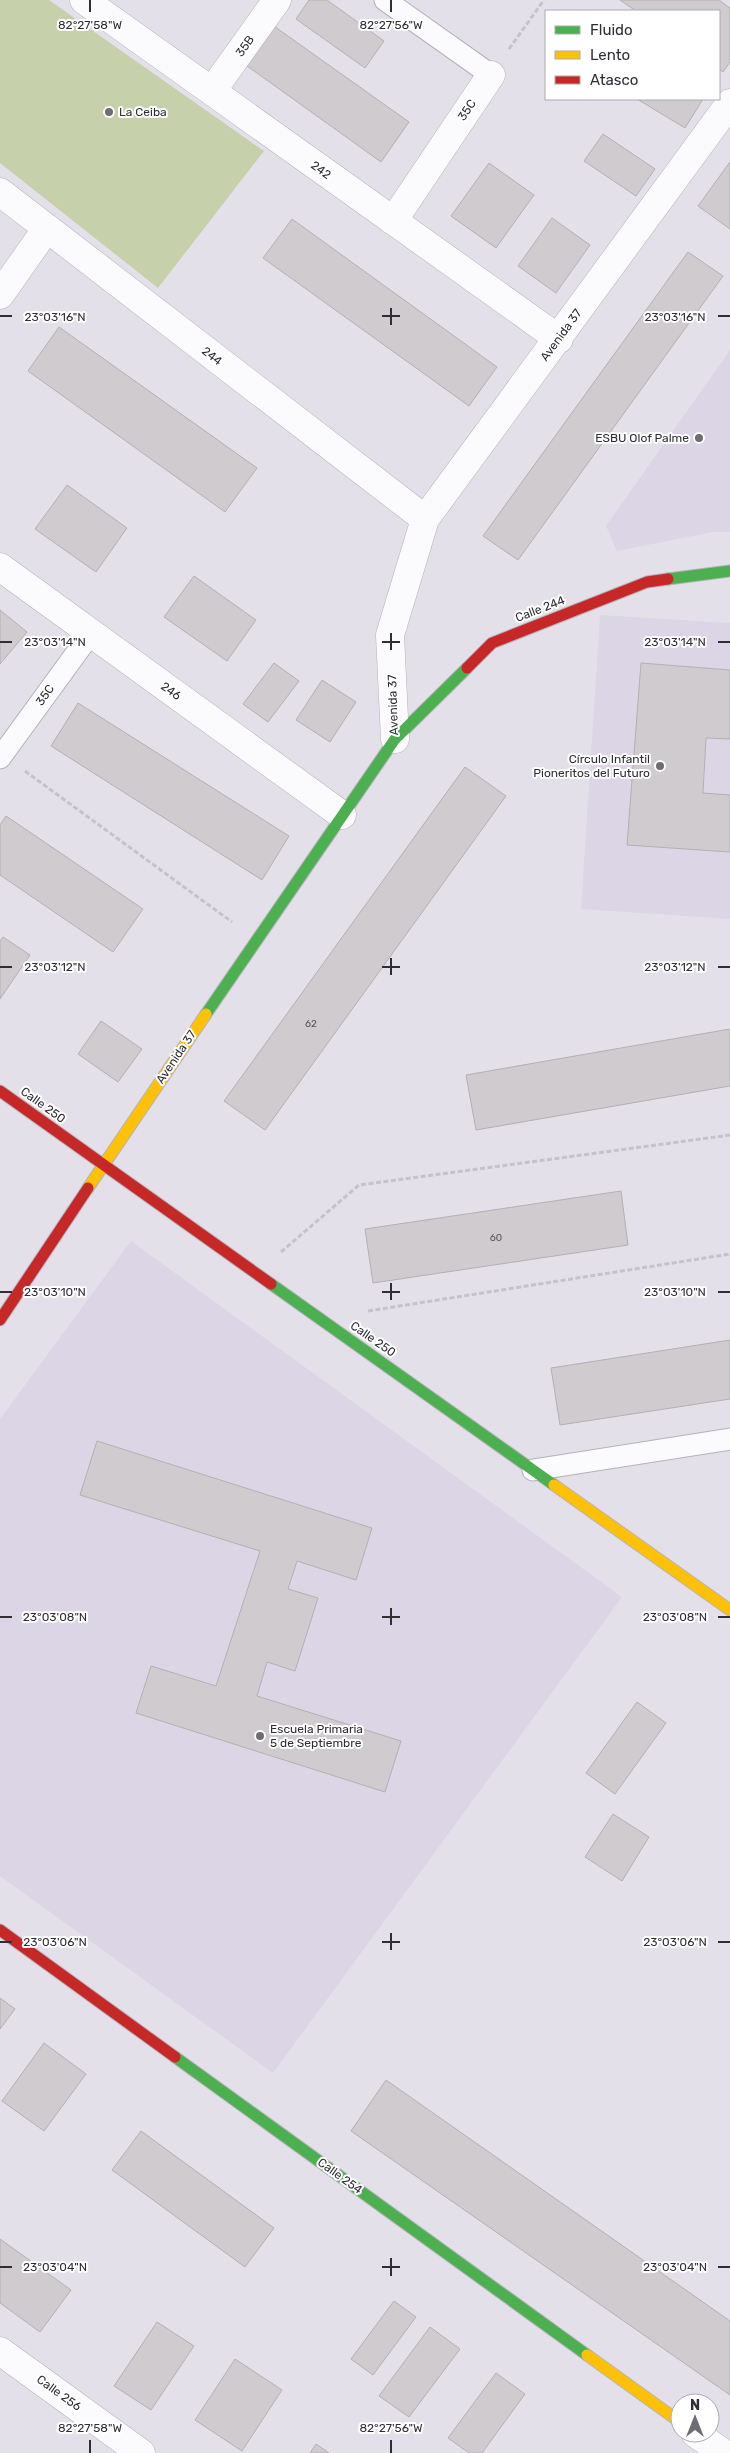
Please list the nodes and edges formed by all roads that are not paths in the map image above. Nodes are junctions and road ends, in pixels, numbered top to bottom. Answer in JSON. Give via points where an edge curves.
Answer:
{"nodes":[{"id":1,"x":84,"y":0,"type":"edge"},
{"id":2,"x":277,"y":0,"type":"edge"},
{"id":3,"x":385,"y":0,"type":"edge"},
{"id":4,"x":491,"y":74,"type":"joint"},
{"id":5,"x":212,"y":92,"type":"junction"},
{"id":6,"x":730,"y":103,"type":"edge"},
{"id":7,"x":0,"y":192,"type":"edge"},
{"id":8,"x":393,"y":221,"type":"junction"},
{"id":9,"x":47,"y":228,"type":"junction"},
{"id":10,"x":0,"y":295,"type":"edge"},
{"id":11,"x":559,"y":339,"type":"junction"},
{"id":12,"x":425,"y":519,"type":"junction"},
{"id":13,"x":0,"y":567,"type":"edge"},
{"id":14,"x":730,"y":571,"type":"edge"},
{"id":15,"x":91,"y":633,"type":"junction"},
{"id":16,"x":396,"y":739,"type":"junction"},
{"id":17,"x":1,"y":756,"type":"edge"},
{"id":18,"x":342,"y":815,"type":"junction"},
{"id":19,"x":0,"y":1091,"type":"edge"},
{"id":20,"x":102,"y":1164,"type":"junction"},
{"id":21,"x":0,"y":1320,"type":"edge"},
{"id":22,"x":730,"y":1439,"type":"edge"},
{"id":23,"x":533,"y":1470,"type":"junction"},
{"id":24,"x":730,"y":1610,"type":"edge"},
{"id":25,"x":0,"y":1930,"type":"edge"},
{"id":26,"x":0,"y":2351,"type":"edge"},
{"id":27,"x":670,"y":2415,"type":"edge"},
{"id":28,"x":709,"y":2443,"type":"edge"},
{"id":29,"x":141,"y":2453,"type":"edge"},
{"id":30,"x":723,"y":2453,"type":"edge"}],
"edges":[{"from":1,"to":5,"type":"street","name":"242"},
{"from":2,"to":5,"type":"street","name":"35B"},
{"from":3,"to":4,"type":"lane"},
{"from":4,"to":8,"type":"street","name":"35C"},
{"from":5,"to":8,"type":"street","name":"242"},
{"from":6,"to":11,"type":"street","name":"Avenida 37"},
{"from":7,"to":9,"type":"street","name":"244"},
{"from":8,"to":11,"type":"street","name":"242"},
{"from":9,"to":10,"type":"street"},
{"from":9,"to":12,"type":"street","name":"244"},
{"from":11,"to":12,"type":"street","name":"Avenida 37"},
{"from":12,"to":16,"type":"street","name":"Avenida 37","via":[[390,635]]},
{"from":13,"to":15,"type":"street","name":"246"},
{"from":14,"to":16,"type":"street","name":"Calle 244","via":[[647,582],[492,643]]},
{"from":15,"to":17,"type":"lane","name":"35C"},
{"from":15,"to":18,"type":"street","name":"246"},
{"from":16,"to":18,"type":"street","name":"Avenida 37"},
{"from":18,"to":20,"type":"street","name":"Avenida 37"},
{"from":19,"to":20,"type":"street","name":"Calle 250"},
{"from":20,"to":21,"type":"street","name":"Avenida 37"},
{"from":20,"to":23,"type":"street","name":"Calle 250"},
{"from":22,"to":23,"type":"lane"},
{"from":23,"to":24,"type":"street","name":"Calle 250"},
{"from":25,"to":27,"type":"street","name":"Calle 254"},
{"from":26,"to":29,"type":"street","name":"Calle 256"},
{"from":28,"to":30,"type":"street"}]}
